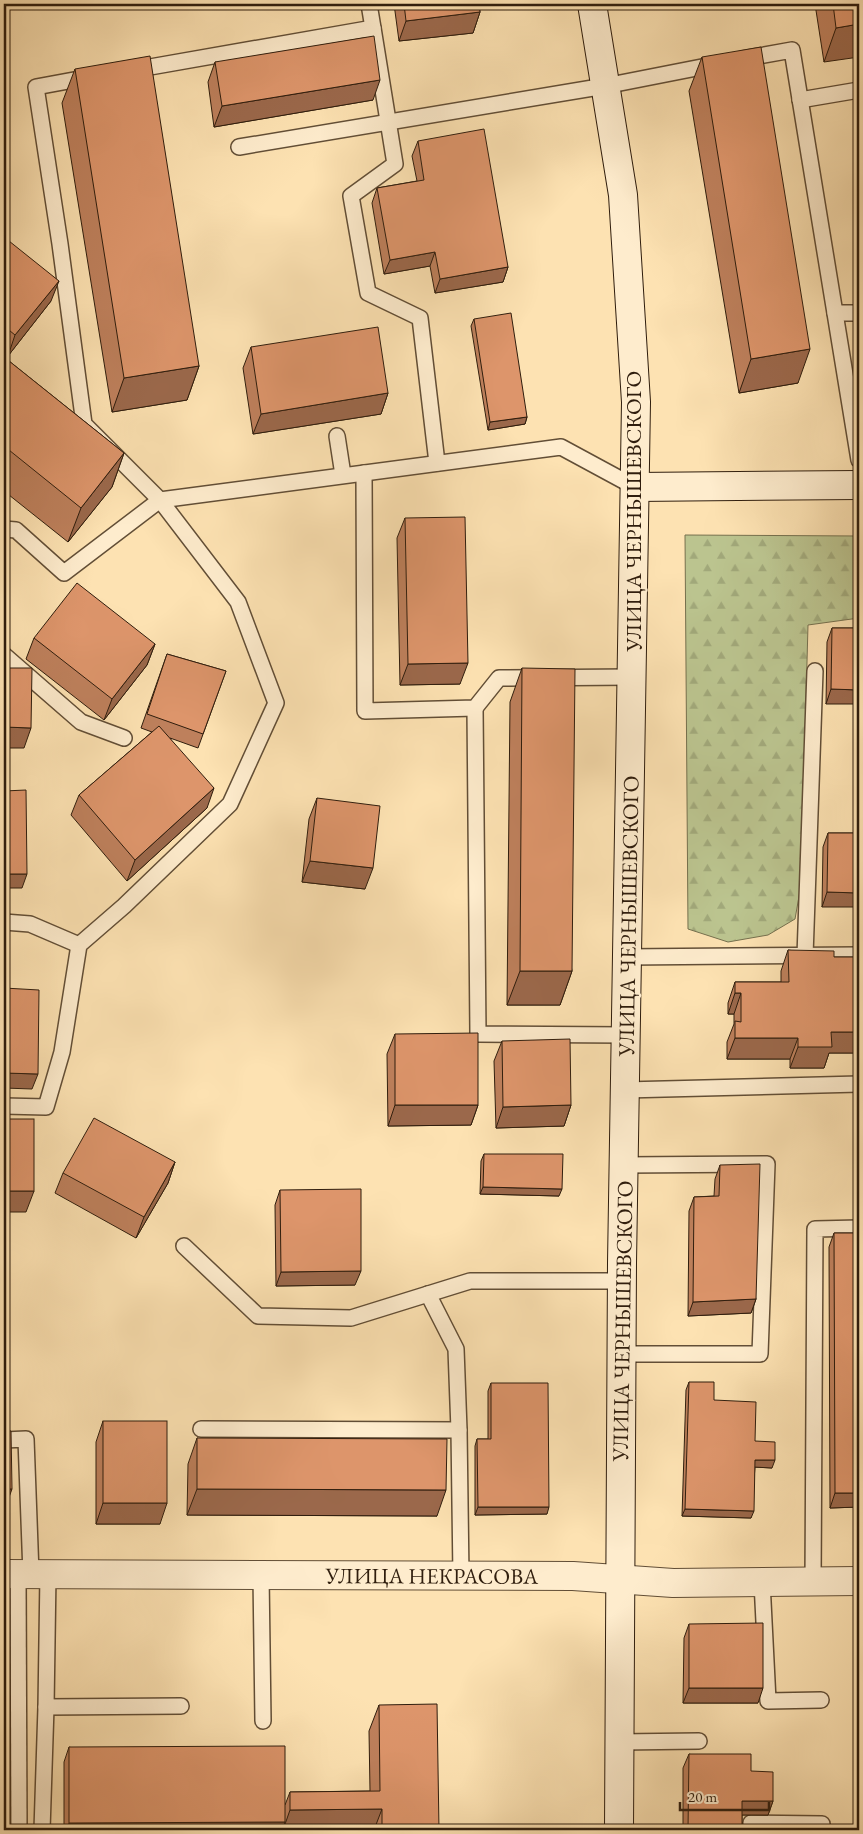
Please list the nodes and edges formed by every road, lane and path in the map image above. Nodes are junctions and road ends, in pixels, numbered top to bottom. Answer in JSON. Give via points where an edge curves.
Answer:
{"nodes":[{"id":1,"x":369,"y":4,"type":"edge"},
{"id":2,"x":592,"y":4,"type":"edge"},
{"id":3,"x":373,"y":28,"type":"junction"},
{"id":4,"x":121,"y":72,"type":"edge"},
{"id":5,"x":102,"y":75,"type":"edge"},
{"id":6,"x":605,"y":86,"type":"junction"},
{"id":7,"x":859,"y":90,"type":"edge"},
{"id":8,"x":800,"y":100,"type":"junction"},
{"id":9,"x":389,"y":121,"type":"junction"},
{"id":10,"x":240,"y":147,"type":"dead end"},
{"id":11,"x":835,"y":313,"type":"junction"},
{"id":12,"x":859,"y":313,"type":"edge"},
{"id":13,"x":337,"y":436,"type":"dead end"},
{"id":14,"x":859,"y":460,"type":"edge"},
{"id":15,"x":437,"y":463,"type":"junction"},
{"id":16,"x":364,"y":473,"type":"junction"},
{"id":17,"x":343,"y":475,"type":"junction"},
{"id":18,"x":859,"y":485,"type":"edge"},
{"id":19,"x":634,"y":487,"type":"junction"},
{"id":20,"x":160,"y":500,"type":"junction"},
{"id":21,"x":4,"y":519,"type":"edge"},
{"id":22,"x":10,"y":530,"type":"edge"},
{"id":23,"x":4,"y":655,"type":"edge"},
{"id":24,"x":815,"y":671,"type":"dead end"},
{"id":25,"x":632,"y":677,"type":"junction"},
{"id":26,"x":475,"y":708,"type":"junction"},
{"id":27,"x":124,"y":738,"type":"dead end"},
{"id":28,"x":4,"y":922,"type":"edge"},
{"id":29,"x":79,"y":945,"type":"junction"},
{"id":30,"x":806,"y":956,"type":"junction"},
{"id":31,"x":859,"y":956,"type":"edge"},
{"id":32,"x":628,"y":957,"type":"junction"},
{"id":33,"x":626,"y":1035,"type":"junction"},
{"id":34,"x":859,"y":1084,"type":"edge"},
{"id":35,"x":625,"y":1090,"type":"junction"},
{"id":36,"x":4,"y":1106,"type":"edge"},
{"id":37,"x":624,"y":1165,"type":"junction"},
{"id":38,"x":859,"y":1228,"type":"edge"},
{"id":39,"x":184,"y":1246,"type":"dead end"},
{"id":40,"x":622,"y":1281,"type":"junction"},
{"id":41,"x":428,"y":1294,"type":"junction"},
{"id":42,"x":622,"y":1354,"type":"junction"},
{"id":43,"x":201,"y":1429,"type":"dead end"},
{"id":44,"x":459,"y":1430,"type":"junction"},
{"id":45,"x":4,"y":1440,"type":"edge"},
{"id":46,"x":25,"y":1574,"type":"edge"},
{"id":47,"x":260,"y":1575,"type":"junction"},
{"id":48,"x":461,"y":1576,"type":"junction"},
{"id":49,"x":622,"y":1580,"type":"junction"},
{"id":50,"x":859,"y":1581,"type":"edge"},
{"id":51,"x":762,"y":1582,"type":"junction"},
{"id":52,"x":813,"y":1582,"type":"junction"},
{"id":53,"x":822,"y":1700,"type":"dead end"},
{"id":54,"x":181,"y":1706,"type":"dead end"},
{"id":55,"x":46,"y":1708,"type":"junction"},
{"id":56,"x":263,"y":1721,"type":"dead end"},
{"id":57,"x":699,"y":1741,"type":"dead end"},
{"id":58,"x":620,"y":1742,"type":"junction"},
{"id":59,"x":750,"y":1822,"type":"dead end"},
{"id":60,"x":19,"y":1830,"type":"edge"},
{"id":61,"x":42,"y":1830,"type":"edge"},
{"id":62,"x":619,"y":1830,"type":"edge"},
{"id":63,"x":821,"y":1830,"type":"edge"}],
"edges":[{"from":1,"to":3,"type":"lane"},
{"from":2,"to":6,"type":"main road","name":"УЛИЦА ЧЕРНЫШЕВСКОГО"},
{"from":3,"to":4,"type":"lane"},
{"from":3,"to":9,"type":"lane"},
{"from":5,"to":20,"type":"lane","via":[[36,87],[84,424]]},
{"from":6,"to":8,"type":"lane","via":[[792,50]]},
{"from":6,"to":9,"type":"lane"},
{"from":6,"to":19,"type":"main road","name":"УЛИЦА ЧЕРНЫШЕВСКОГО","via":[[623,194],[636,402]]},
{"from":7,"to":8,"type":"lane"},
{"from":8,"to":11,"type":"lane"},
{"from":9,"to":10,"type":"lane"},
{"from":9,"to":15,"type":"lane","via":[[395,164],[351,196],[368,293],[420,318]]},
{"from":11,"to":12,"type":"lane"},
{"from":11,"to":14,"type":"lane"},
{"from":13,"to":17,"type":"lane"},
{"from":15,"to":16,"type":"lane"},
{"from":15,"to":19,"type":"lane","via":[[561,447]]},
{"from":16,"to":17,"type":"lane"},
{"from":16,"to":26,"type":"lane","via":[[365,711]]},
{"from":17,"to":20,"type":"lane"},
{"from":18,"to":19,"type":"main road"},
{"from":19,"to":25,"type":"main road","name":"УЛИЦА ЧЕРНЫШЕВСКОГО"},
{"from":20,"to":22,"type":"lane","via":[[64,573]]},
{"from":20,"to":29,"type":"lane","via":[[238,602],[276,703],[230,804]]},
{"from":21,"to":22,"type":"lane"},
{"from":23,"to":27,"type":"lane","via":[[81,722]]},
{"from":24,"to":30,"type":"lane"},
{"from":25,"to":26,"type":"lane","via":[[499,678]]},
{"from":25,"to":32,"type":"main road","name":"УЛИЦА ЧЕРНЫШЕВСКОГО"},
{"from":26,"to":33,"type":"lane","via":[[478,1034]]},
{"from":28,"to":29,"type":"lane","via":[[30,924]]},
{"from":29,"to":36,"type":"lane","via":[[62,1052],[46,1107]]},
{"from":30,"to":31,"type":"lane"},
{"from":30,"to":32,"type":"lane"},
{"from":32,"to":33,"type":"main road","name":"УЛИЦА ЧЕРНЫШЕВСКОГО"},
{"from":33,"to":35,"type":"main road","name":"УЛИЦА ЧЕРНЫШЕВСКОГО"},
{"from":34,"to":35,"type":"lane"},
{"from":35,"to":37,"type":"main road","name":"УЛИЦА ЧЕРНЫШЕВСКОГО"},
{"from":37,"to":40,"type":"main road","name":"УЛИЦА ЧЕРНЫШЕВСКОГО"},
{"from":37,"to":42,"type":"lane","via":[[767,1164],[760,1354]]},
{"from":38,"to":52,"type":"lane","via":[[815,1229]]},
{"from":39,"to":41,"type":"lane","via":[[258,1316],[351,1318]]},
{"from":40,"to":41,"type":"lane","via":[[470,1281]]},
{"from":40,"to":42,"type":"main road","name":"УЛИЦА ЧЕРНЫШЕВСКОГО"},
{"from":41,"to":44,"type":"lane","via":[[456,1349]]},
{"from":42,"to":49,"type":"main road","name":"УЛИЦА ЧЕРНЫШЕВСКОГО"},
{"from":43,"to":44,"type":"lane"},
{"from":44,"to":48,"type":"lane"},
{"from":45,"to":46,"type":"lane","via":[[26,1439]]},
{"from":46,"to":47,"type":"main road","name":"УЛИЦА НЕКРАСОВА"},
{"from":46,"to":55,"type":"lane"},
{"from":46,"to":60,"type":"lane"},
{"from":47,"to":48,"type":"main road","name":"УЛИЦА НЕКРАСОВА"},
{"from":47,"to":56,"type":"lane"},
{"from":48,"to":49,"type":"main road","name":"УЛИЦА НЕКРАСОВА","via":[[573,1576]]},
{"from":49,"to":51,"type":"main road","name":"УЛИЦА НЕКРАСОВА"},
{"from":49,"to":58,"type":"main road","name":"УЛИЦА ЧЕРНЫШЕВСКОГО"},
{"from":50,"to":52,"type":"main road","name":"УЛИЦА НЕКРАСОВА"},
{"from":51,"to":52,"type":"main road","name":"УЛИЦА НЕКРАСОВА"},
{"from":51,"to":53,"type":"lane","via":[[768,1701]]},
{"from":54,"to":55,"type":"lane"},
{"from":55,"to":61,"type":"lane"},
{"from":57,"to":58,"type":"lane"},
{"from":58,"to":62,"type":"main road","name":"УЛИЦА ЧЕРНЫШЕВСКОГО"},
{"from":59,"to":63,"type":"lane","via":[[822,1824]]}]}
